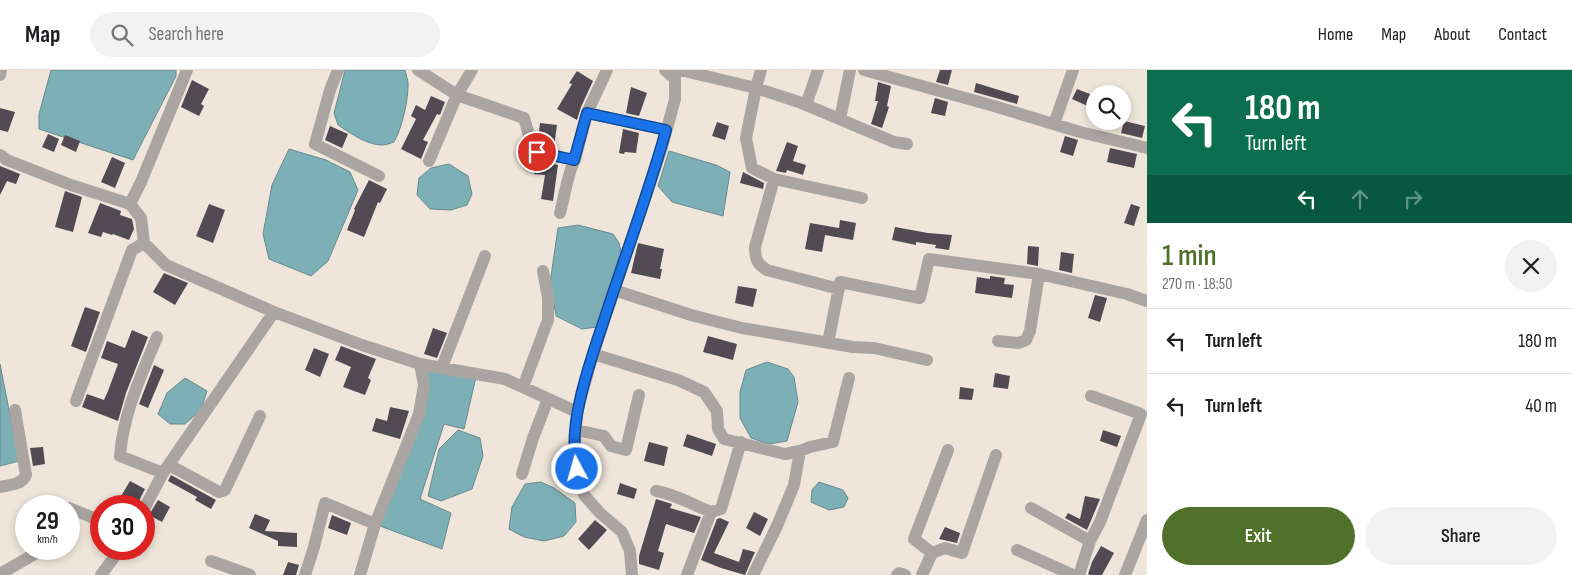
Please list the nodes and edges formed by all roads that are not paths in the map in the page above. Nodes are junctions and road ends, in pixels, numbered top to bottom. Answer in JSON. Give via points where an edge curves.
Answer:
{"nodes":[{"id":1,"x":1,"y":70,"type":"edge"},
{"id":2,"x":187,"y":70,"type":"edge"},
{"id":3,"x":338,"y":70,"type":"edge"},
{"id":4,"x":418,"y":70,"type":"edge"},
{"id":5,"x":472,"y":70,"type":"edge"},
{"id":6,"x":607,"y":70,"type":"edge"},
{"id":7,"x":666,"y":70,"type":"edge"},
{"id":8,"x":680,"y":70,"type":"edge"},
{"id":9,"x":761,"y":70,"type":"edge"},
{"id":10,"x":818,"y":70,"type":"edge"},
{"id":11,"x":850,"y":70,"type":"edge"},
{"id":12,"x":864,"y":70,"type":"edge"},
{"id":13,"x":1073,"y":70,"type":"edge"},
{"id":14,"x":0,"y":75,"type":"edge"},
{"id":15,"x":756,"y":88,"type":"junction"},
{"id":16,"x":457,"y":95,"type":"junction"},
{"id":17,"x":806,"y":105,"type":"junction"},
{"id":18,"x":587,"y":113,"type":"junction"},
{"id":19,"x":840,"y":120,"type":"junction"},
{"id":20,"x":1054,"y":124,"type":"junction"},
{"id":21,"x":666,"y":130,"type":"junction"},
{"id":22,"x":907,"y":144,"type":"dead end"},
{"id":23,"x":1147,"y":148,"type":"edge"},
{"id":24,"x":0,"y":155,"type":"edge"},
{"id":25,"x":574,"y":160,"type":"junction"},
{"id":26,"x":429,"y":161,"type":"dead end"},
{"id":27,"x":379,"y":176,"type":"dead end"},
{"id":28,"x":774,"y":179,"type":"junction"},
{"id":29,"x":862,"y":198,"type":"dead end"},
{"id":30,"x":130,"y":204,"type":"junction"},
{"id":31,"x":560,"y":214,"type":"dead end"},
{"id":32,"x":144,"y":243,"type":"junction"},
{"id":33,"x":485,"y":256,"type":"dead end"},
{"id":34,"x":543,"y":271,"type":"dead end"},
{"id":35,"x":1039,"y":274,"type":"junction"},
{"id":36,"x":839,"y":289,"type":"junction"},
{"id":37,"x":614,"y":290,"type":"junction"},
{"id":38,"x":1147,"y":301,"type":"edge"},
{"id":39,"x":274,"y":312,"type":"junction"},
{"id":40,"x":157,"y":337,"type":"dead end"},
{"id":41,"x":998,"y":340,"type":"dead end"},
{"id":42,"x":828,"y":343,"type":"junction"},
{"id":43,"x":593,"y":354,"type":"junction"},
{"id":44,"x":927,"y":360,"type":"dead end"},
{"id":45,"x":420,"y":364,"type":"junction"},
{"id":46,"x":442,"y":367,"type":"junction"},
{"id":47,"x":849,"y":378,"type":"dead end"},
{"id":48,"x":523,"y":387,"type":"junction"},
{"id":49,"x":639,"y":395,"type":"dead end"},
{"id":50,"x":1091,"y":396,"type":"dead end"},
{"id":51,"x":548,"y":399,"type":"junction"},
{"id":52,"x":76,"y":401,"type":"dead end"},
{"id":53,"x":15,"y":410,"type":"dead end"},
{"id":54,"x":577,"y":412,"type":"junction"},
{"id":55,"x":260,"y":416,"type":"dead end"},
{"id":56,"x":576,"y":430,"type":"junction"},
{"id":57,"x":742,"y":442,"type":"junction"},
{"id":58,"x":948,"y":450,"type":"dead end"},
{"id":59,"x":800,"y":451,"type":"junction"},
{"id":60,"x":996,"y":455,"type":"dead end"},
{"id":61,"x":166,"y":469,"type":"junction"},
{"id":62,"x":522,"y":474,"type":"dead end"},
{"id":63,"x":0,"y":487,"type":"edge"},
{"id":64,"x":656,"y":490,"type":"dead end"},
{"id":65,"x":152,"y":495,"type":"edge"},
{"id":66,"x":1031,"y":508,"type":"dead end"},
{"id":67,"x":711,"y":512,"type":"junction"},
{"id":68,"x":1147,"y":520,"type":"edge"},
{"id":69,"x":375,"y":524,"type":"junction"},
{"id":70,"x":1090,"y":541,"type":"junction"},
{"id":71,"x":1017,"y":550,"type":"dead end"},
{"id":72,"x":932,"y":553,"type":"junction"},
{"id":73,"x":24,"y":560,"type":"edge"},
{"id":74,"x":112,"y":560,"type":"edge"},
{"id":75,"x":211,"y":561,"type":"dead end"},
{"id":76,"x":0,"y":574,"type":"edge"},
{"id":77,"x":101,"y":575,"type":"edge"},
{"id":78,"x":250,"y":575,"type":"edge"},
{"id":79,"x":305,"y":575,"type":"edge"},
{"id":80,"x":360,"y":575,"type":"edge"},
{"id":81,"x":632,"y":575,"type":"edge"},
{"id":82,"x":686,"y":575,"type":"edge"},
{"id":83,"x":753,"y":575,"type":"edge"},
{"id":84,"x":897,"y":575,"type":"edge"},
{"id":85,"x":905,"y":575,"type":"edge"},
{"id":86,"x":922,"y":575,"type":"edge"},
{"id":87,"x":1073,"y":575,"type":"edge"},
{"id":88,"x":1079,"y":575,"type":"edge"},
{"id":89,"x":1125,"y":575,"type":"edge"}],
"edges":[{"from":1,"to":14,"type":"street"},
{"from":2,"to":30,"type":"street"},
{"from":3,"to":27,"type":"street","via":[[315,144]]},
{"from":4,"to":16,"type":"street"},
{"from":5,"to":16,"type":"street"},
{"from":6,"to":18,"type":"street"},
{"from":7,"to":21,"type":"street","via":[[674,79],[675,100]]},
{"from":8,"to":15,"type":"street"},
{"from":9,"to":15,"type":"street"},
{"from":10,"to":17,"type":"street"},
{"from":11,"to":19,"type":"street"},
{"from":12,"to":20,"type":"street"},
{"from":13,"to":20,"type":"street"},
{"from":15,"to":17,"type":"street"},
{"from":15,"to":28,"type":"street","via":[[746,138],[752,168]]},
{"from":16,"to":25,"type":"street","via":[[524,118],[537,152]]},
{"from":16,"to":26,"type":"street"},
{"from":17,"to":19,"type":"street"},
{"from":18,"to":21,"type":"street"},
{"from":18,"to":25,"type":"street"},
{"from":19,"to":22,"type":"street","via":[[894,142]]},
{"from":20,"to":23,"type":"street"},
{"from":21,"to":37,"type":"street"},
{"from":24,"to":30,"type":"street","via":[[71,185]]},
{"from":25,"to":31,"type":"street"},
{"from":28,"to":29,"type":"street"},
{"from":28,"to":36,"type":"street","via":[[755,247],[759,265]]},
{"from":30,"to":32,"type":"street","via":[[142,218]]},
{"from":32,"to":39,"type":"street","via":[[166,265]]},
{"from":32,"to":52,"type":"street","via":[[132,250]]},
{"from":33,"to":46,"type":"street"},
{"from":34,"to":48,"type":"street","via":[[548,320]]},
{"from":35,"to":36,"type":"street","via":[[929,259],[920,298],[840,282]]},
{"from":35,"to":38,"type":"street"},
{"from":35,"to":41,"type":"street","via":[[1026,340],[1019,343]]},
{"from":36,"to":42,"type":"street"},
{"from":37,"to":42,"type":"street","via":[[742,328]]},
{"from":37,"to":43,"type":"street"},
{"from":39,"to":45,"type":"street"},
{"from":39,"to":61,"type":"street"},
{"from":40,"to":61,"type":"street","via":[[135,390],[122,435],[120,456]]},
{"from":42,"to":44,"type":"street","via":[[874,348]]},
{"from":43,"to":54,"type":"street"},
{"from":43,"to":57,"type":"street","via":[[678,380],[704,392],[717,411],[718,429],[724,439]]},
{"from":45,"to":46,"type":"street"},
{"from":45,"to":69,"type":"street","via":[[424,385],[419,414]]},
{"from":46,"to":48,"type":"street","via":[[505,379]]},
{"from":47,"to":59,"type":"street","via":[[833,442]]},
{"from":48,"to":51,"type":"street"},
{"from":49,"to":56,"type":"street","via":[[626,450],[611,446],[604,436]]},
{"from":50,"to":70,"type":"street","via":[[1141,414]]},
{"from":51,"to":54,"type":"street"},
{"from":51,"to":62,"type":"street"},
{"from":53,"to":63,"type":"street","via":[[26,475],[20,483]]},
{"from":54,"to":56,"type":"street"},
{"from":55,"to":61,"type":"street","via":[[225,490],[220,492]]},
{"from":56,"to":81,"type":"street","via":[[574,456],[584,495],[622,532],[630,551]]},
{"from":57,"to":59,"type":"street","via":[[785,454]]},
{"from":57,"to":67,"type":"street","via":[[721,509]]},
{"from":58,"to":72,"type":"street","via":[[914,539]]},
{"from":59,"to":83,"type":"street","via":[[794,485]]},
{"from":60,"to":72,"type":"street","via":[[962,553],[945,548]]},
{"from":61,"to":65,"type":"street"},
{"from":64,"to":67,"type":"street"},
{"from":66,"to":70,"type":"street"},
{"from":67,"to":82,"type":"street"},
{"from":68,"to":89,"type":"street"},
{"from":69,"to":79,"type":"street","via":[[325,503]]},
{"from":69,"to":80,"type":"street"},
{"from":70,"to":88,"type":"street"},
{"from":71,"to":87,"type":"street"},
{"from":72,"to":86,"type":"street"},
{"from":73,"to":76,"type":"street"},
{"from":74,"to":77,"type":"street"},
{"from":75,"to":78,"type":"street"},
{"from":84,"to":85,"type":"street"}]}
